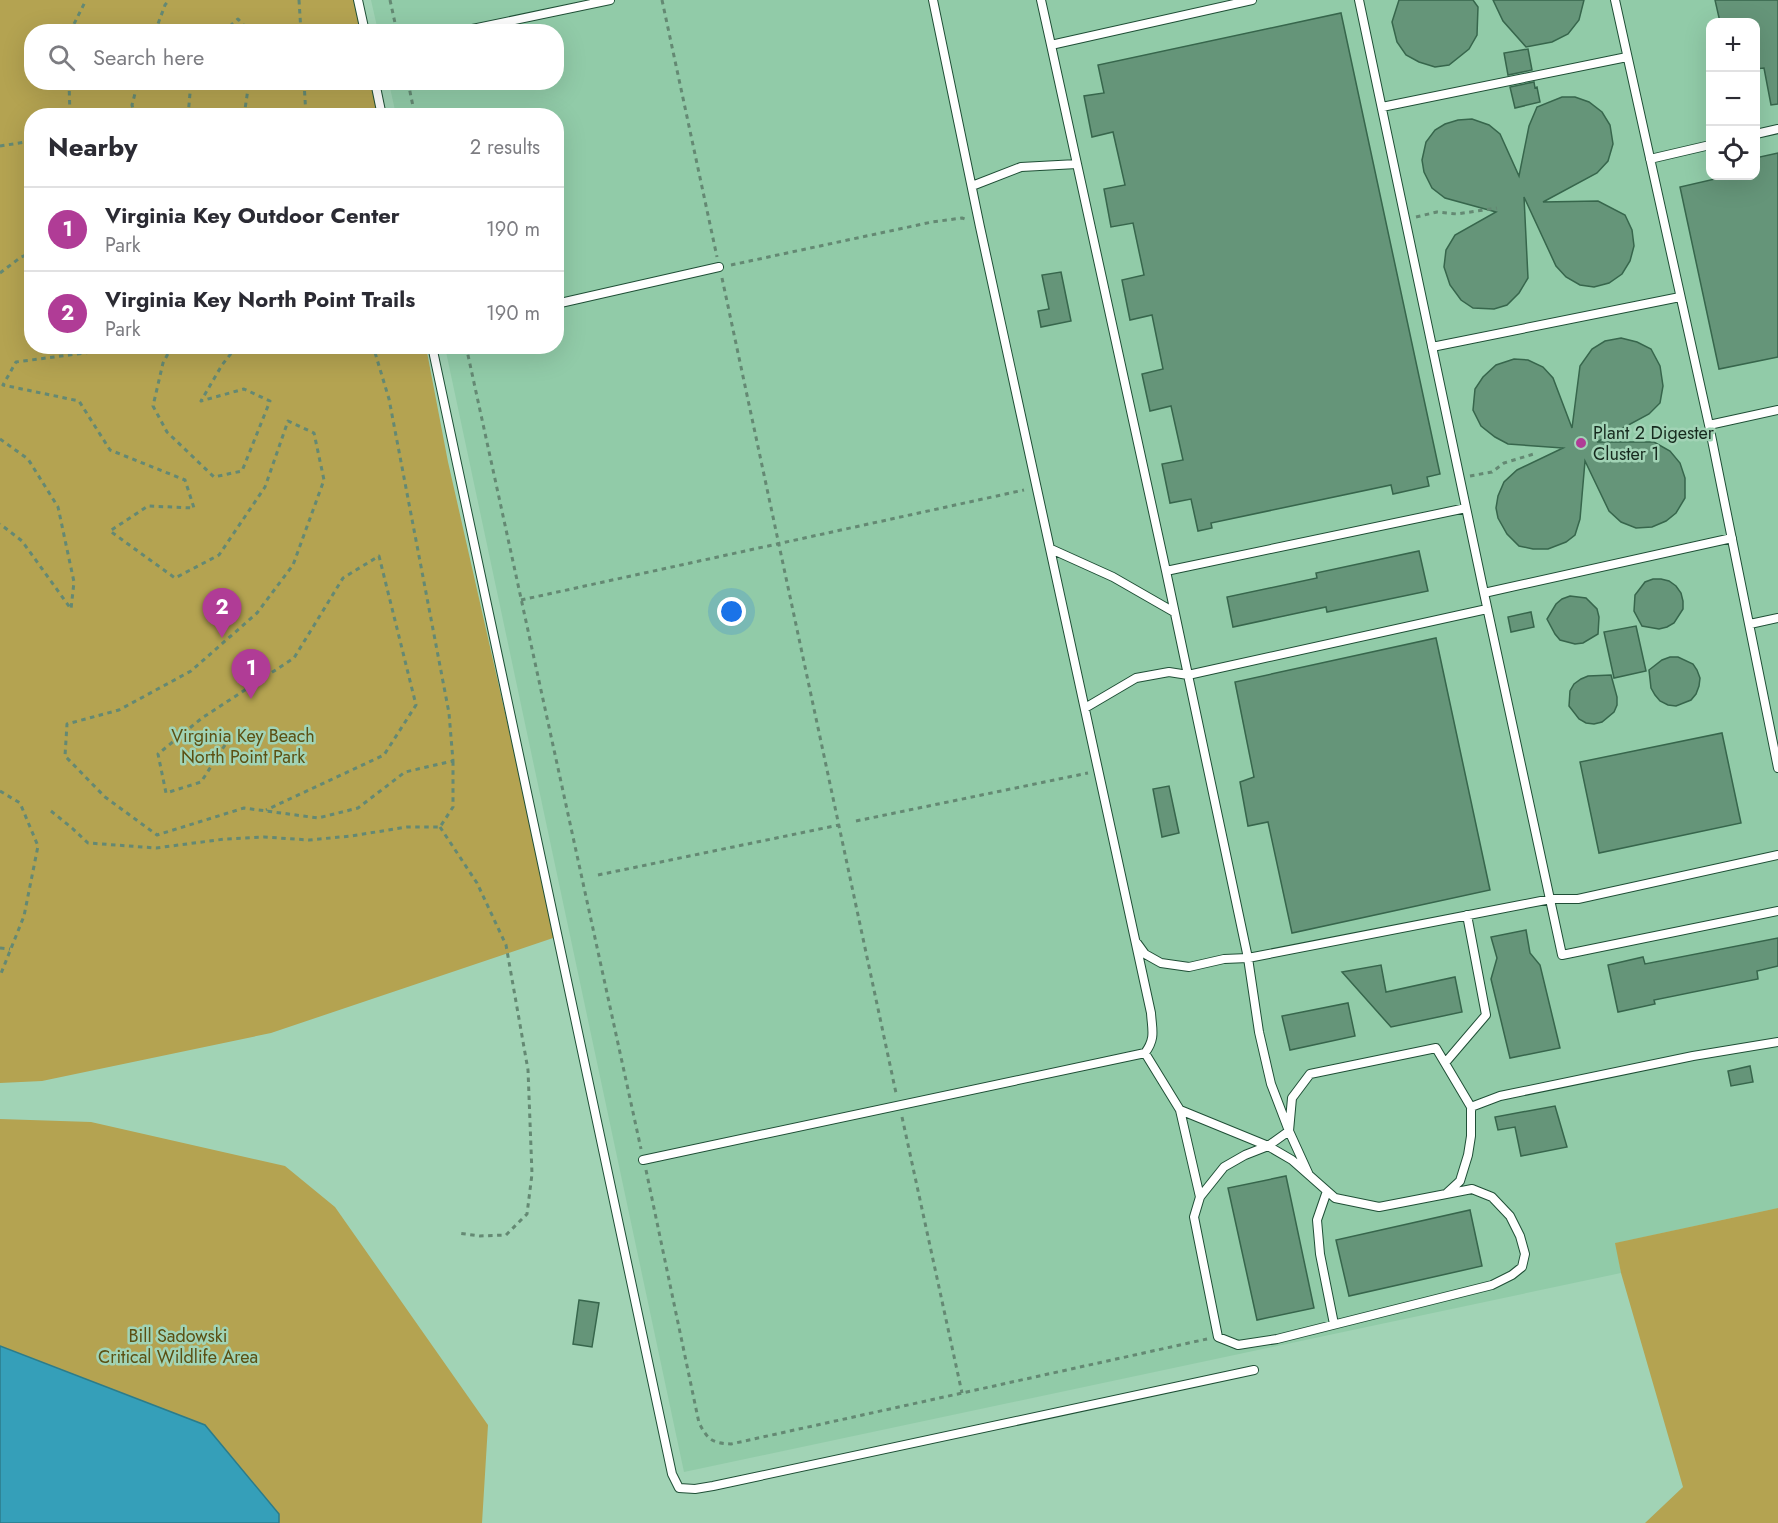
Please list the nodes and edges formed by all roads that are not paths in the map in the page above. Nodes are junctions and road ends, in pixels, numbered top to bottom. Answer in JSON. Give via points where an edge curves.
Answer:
{"nodes":[{"id":1,"x":358,"y":0,"type":"edge"},
{"id":2,"x":610,"y":0,"type":"edge"},
{"id":3,"x":933,"y":0,"type":"edge"},
{"id":4,"x":1041,"y":0,"type":"edge"},
{"id":5,"x":1252,"y":0,"type":"edge"},
{"id":6,"x":1359,"y":0,"type":"edge"},
{"id":7,"x":1615,"y":0,"type":"edge"},
{"id":8,"x":363,"y":24,"type":"edge"},
{"id":9,"x":496,"y":24,"type":"edge"},
{"id":10,"x":1051,"y":45,"type":"junction"},
{"id":11,"x":1627,"y":57,"type":"junction"},
{"id":12,"x":377,"y":90,"type":"edge"},
{"id":13,"x":1382,"y":107,"type":"junction"},
{"id":14,"x":380,"y":108,"type":"edge"},
{"id":15,"x":1778,"y":129,"type":"edge"},
{"id":16,"x":1760,"y":133,"type":"edge"},
{"id":17,"x":1706,"y":146,"type":"edge"},
{"id":18,"x":1650,"y":159,"type":"junction"},
{"id":19,"x":1077,"y":164,"type":"junction"},
{"id":20,"x":972,"y":186,"type":"junction"},
{"id":21,"x":719,"y":267,"type":"road end"},
{"id":22,"x":1680,"y":297,"type":"junction"},
{"id":23,"x":564,"y":302,"type":"edge"},
{"id":24,"x":1432,"y":347,"type":"junction"},
{"id":25,"x":434,"y":354,"type":"edge"},
{"id":26,"x":1778,"y":410,"type":"edge"},
{"id":27,"x":1709,"y":426,"type":"junction"},
{"id":28,"x":1466,"y":508,"type":"junction"},
{"id":29,"x":1732,"y":538,"type":"junction"},
{"id":30,"x":1051,"y":549,"type":"junction"},
{"id":31,"x":1166,"y":571,"type":"junction"},
{"id":32,"x":1484,"y":593,"type":"junction"},
{"id":33,"x":1487,"y":609,"type":"junction"},
{"id":34,"x":1174,"y":612,"type":"junction"},
{"id":35,"x":1778,"y":618,"type":"edge"},
{"id":36,"x":1750,"y":624,"type":"junction"},
{"id":37,"x":1188,"y":675,"type":"junction"},
{"id":38,"x":1085,"y":708,"type":"junction"},
{"id":39,"x":1778,"y":768,"type":"edge"},
{"id":40,"x":1778,"y":855,"type":"edge"},
{"id":41,"x":1551,"y":899,"type":"junction"},
{"id":42,"x":1778,"y":911,"type":"edge"},
{"id":43,"x":1467,"y":915,"type":"junction"},
{"id":44,"x":1135,"y":939,"type":"junction"},
{"id":45,"x":1248,"y":958,"type":"junction"},
{"id":46,"x":1778,"y":1042,"type":"edge"},
{"id":47,"x":1145,"y":1053,"type":"junction"},
{"id":48,"x":1445,"y":1063,"type":"junction"},
{"id":49,"x":1470,"y":1107,"type":"junction"},
{"id":50,"x":1180,"y":1110,"type":"junction"},
{"id":51,"x":1289,"y":1131,"type":"junction"},
{"id":52,"x":1268,"y":1146,"type":"junction"},
{"id":53,"x":643,"y":1160,"type":"road end"},
{"id":54,"x":1309,"y":1175,"type":"junction"},
{"id":55,"x":1327,"y":1191,"type":"junction"},
{"id":56,"x":1447,"y":1194,"type":"junction"},
{"id":57,"x":1200,"y":1197,"type":"junction"},
{"id":58,"x":1334,"y":1324,"type":"junction"},
{"id":59,"x":1254,"y":1370,"type":"dead end"}],
"edges":[{"from":1,"to":8,"type":"lane"},
{"from":2,"to":9,"type":"lane"},
{"from":3,"to":20,"type":"lane"},
{"from":4,"to":10,"type":"lane"},
{"from":5,"to":10,"type":"lane"},
{"from":6,"to":13,"type":"lane"},
{"from":7,"to":11,"type":"lane"},
{"from":10,"to":19,"type":"lane"},
{"from":11,"to":13,"type":"lane"},
{"from":11,"to":18,"type":"lane"},
{"from":12,"to":14,"type":"lane"},
{"from":13,"to":24,"type":"lane"},
{"from":15,"to":16,"type":"lane"},
{"from":17,"to":18,"type":"lane"},
{"from":18,"to":22,"type":"lane"},
{"from":19,"to":20,"type":"lane","via":[[1021,168]]},
{"from":19,"to":31,"type":"lane"},
{"from":20,"to":30,"type":"lane"},
{"from":21,"to":23,"type":"lane"},
{"from":22,"to":24,"type":"lane"},
{"from":22,"to":27,"type":"lane"},
{"from":24,"to":28,"type":"lane"},
{"from":25,"to":59,"type":"lane","via":[[657,1405],[672,1474],[680,1488],[713,1486]]},
{"from":26,"to":27,"type":"lane"},
{"from":27,"to":29,"type":"lane"},
{"from":28,"to":31,"type":"lane"},
{"from":28,"to":32,"type":"lane"},
{"from":29,"to":32,"type":"lane"},
{"from":29,"to":36,"type":"lane"},
{"from":30,"to":34,"type":"lane","via":[[1113,577]]},
{"from":30,"to":38,"type":"lane"},
{"from":31,"to":34,"type":"lane"},
{"from":32,"to":33,"type":"lane"},
{"from":33,"to":37,"type":"lane"},
{"from":33,"to":41,"type":"lane"},
{"from":34,"to":37,"type":"lane"},
{"from":35,"to":36,"type":"lane"},
{"from":36,"to":39,"type":"lane"},
{"from":37,"to":38,"type":"lane","via":[[1169,672],[1136,678]]},
{"from":37,"to":45,"type":"lane"},
{"from":38,"to":44,"type":"lane"},
{"from":40,"to":41,"type":"lane","via":[[1578,899]]},
{"from":41,"to":42,"type":"lane","via":[[1562,955]]},
{"from":41,"to":43,"type":"lane"},
{"from":43,"to":45,"type":"lane"},
{"from":43,"to":48,"type":"lane","via":[[1486,1015]]},
{"from":44,"to":45,"type":"lane","via":[[1145,954],[1161,963],[1189,967]]},
{"from":44,"to":47,"type":"lane","via":[[1153,1034]]},
{"from":45,"to":51,"type":"lane","via":[[1258,1032],[1271,1084]]},
{"from":46,"to":49,"type":"lane","via":[[1500,1096]]},
{"from":47,"to":50,"type":"lane"},
{"from":47,"to":53,"type":"lane"},
{"from":48,"to":49,"type":"lane"},
{"from":48,"to":51,"type":"lane","via":[[1436,1047],[1310,1074],[1292,1098]]},
{"from":49,"to":56,"type":"lane","via":[[1468,1155],[1460,1181]]},
{"from":50,"to":52,"type":"lane"},
{"from":50,"to":57,"type":"lane"},
{"from":51,"to":52,"type":"lane"},
{"from":51,"to":54,"type":"lane"},
{"from":52,"to":54,"type":"lane"},
{"from":52,"to":57,"type":"lane","via":[[1224,1167]]},
{"from":54,"to":55,"type":"lane"},
{"from":55,"to":56,"type":"lane","via":[[1335,1198],[1379,1207]]},
{"from":55,"to":58,"type":"lane","via":[[1317,1220]]},
{"from":56,"to":58,"type":"lane","via":[[1472,1189],[1492,1197],[1510,1216],[1520,1236],[1525,1254],[1522,1267],[1492,1285]]},
{"from":57,"to":58,"type":"lane","via":[[1194,1217],[1218,1337],[1238,1345]]}]}
